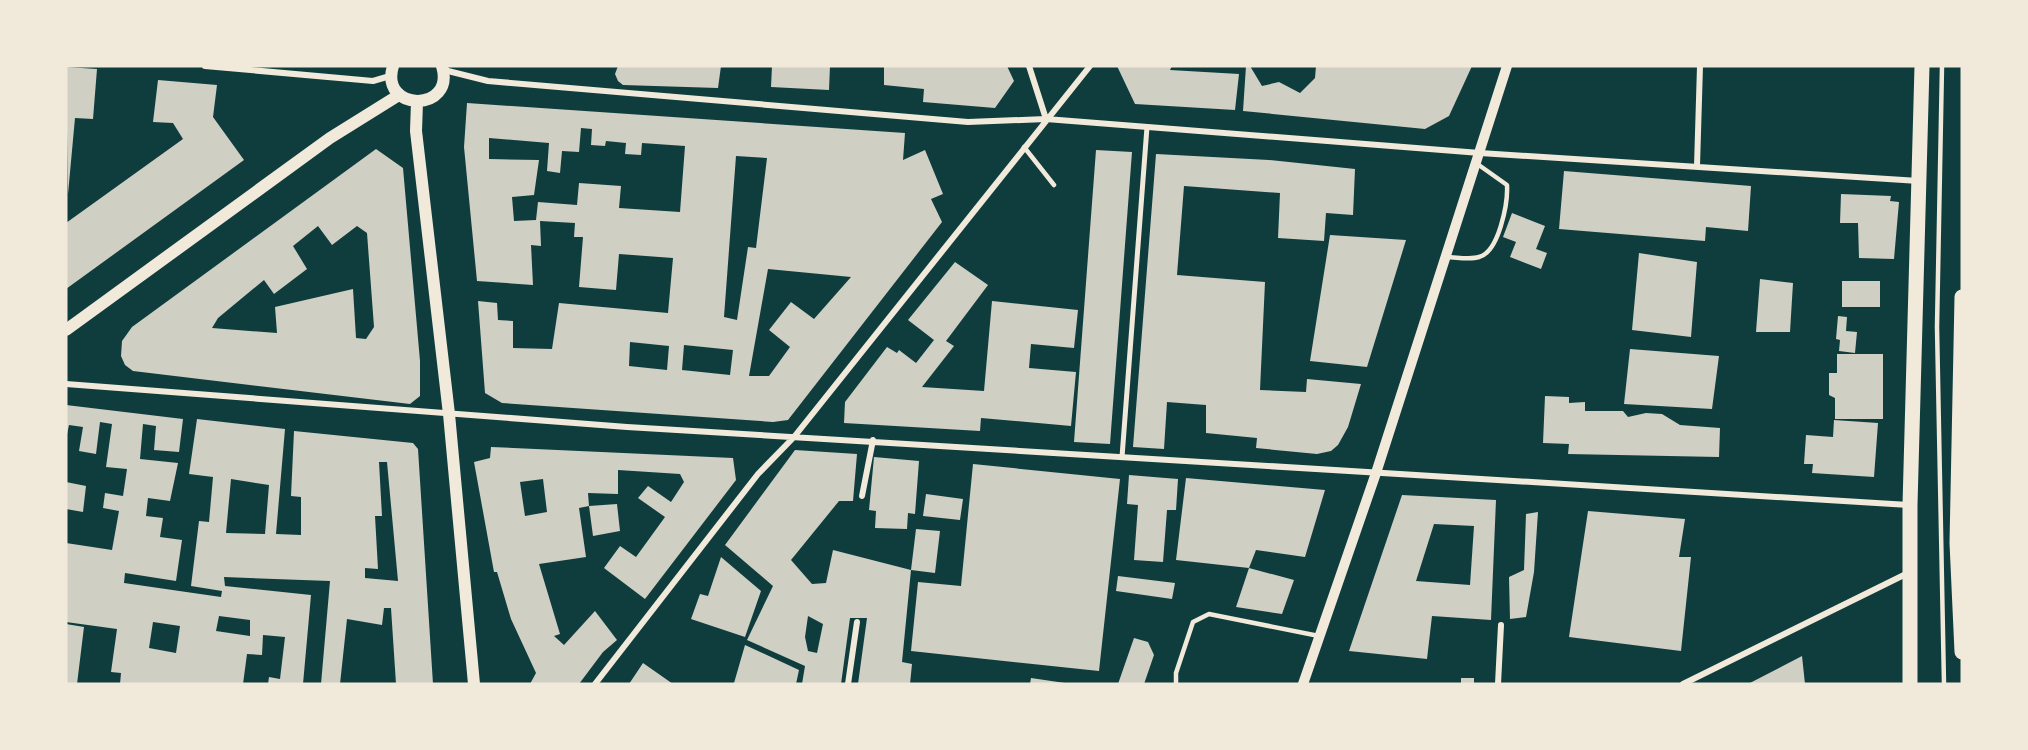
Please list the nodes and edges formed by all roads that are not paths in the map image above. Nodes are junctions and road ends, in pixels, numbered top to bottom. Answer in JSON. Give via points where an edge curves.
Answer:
{"nodes":[{"id":1,"x":205,"y":66,"type":"edge"},
{"id":2,"x":1029,"y":66,"type":"edge"},
{"id":3,"x":1090,"y":66,"type":"edge"},
{"id":4,"x":1507,"y":66,"type":"edge"},
{"id":5,"x":1700,"y":66,"type":"edge"},
{"id":6,"x":1922,"y":66,"type":"edge"},
{"id":7,"x":1942,"y":66,"type":"edge"},
{"id":8,"x":443,"y":68,"type":"edge"},
{"id":9,"x":392,"y":71,"type":"edge"},
{"id":10,"x":399,"y":95,"type":"junction"},
{"id":11,"x":417,"y":102,"type":"junction"},
{"id":12,"x":1046,"y":119,"type":"junction"},
{"id":13,"x":1147,"y":127,"type":"junction"},
{"id":14,"x":1024,"y":147,"type":"junction"},
{"id":15,"x":1478,"y":158,"type":"junction"},
{"id":16,"x":1697,"y":165,"type":"junction"},
{"id":17,"x":1919,"y":182,"type":"junction"},
{"id":18,"x":1054,"y":185,"type":"dead end"},
{"id":19,"x":1446,"y":257,"type":"junction"},
{"id":20,"x":1962,"y":297,"type":"edge"},
{"id":21,"x":66,"y":330,"type":"edge"},
{"id":22,"x":66,"y":384,"type":"edge"},
{"id":23,"x":449,"y":414,"type":"junction"},
{"id":24,"x":794,"y":437,"type":"junction"},
{"id":25,"x":873,"y":440,"type":"junction"},
{"id":26,"x":1122,"y":457,"type":"junction"},
{"id":27,"x":1376,"y":473,"type":"junction"},
{"id":28,"x":862,"y":496,"type":"dead end"},
{"id":29,"x":1910,"y":505,"type":"junction"},
{"id":30,"x":1960,"y":542,"type":"edge"},
{"id":31,"x":1909,"y":573,"type":"junction"},
{"id":32,"x":857,"y":622,"type":"dead end"},
{"id":33,"x":1501,"y":625,"type":"dead end"},
{"id":34,"x":1319,"y":636,"type":"junction"},
{"id":35,"x":1962,"y":652,"type":"edge"},
{"id":36,"x":474,"y":684,"type":"edge"},
{"id":37,"x":595,"y":684,"type":"edge"},
{"id":38,"x":848,"y":684,"type":"edge"},
{"id":39,"x":1176,"y":684,"type":"edge"},
{"id":40,"x":1303,"y":684,"type":"edge"},
{"id":41,"x":1498,"y":684,"type":"edge"},
{"id":42,"x":1683,"y":684,"type":"edge"},
{"id":43,"x":1910,"y":684,"type":"edge"},
{"id":44,"x":1944,"y":684,"type":"edge"}],
"edges":[{"from":1,"to":9,"type":"street","via":[[373,81]]},
{"from":2,"to":12,"type":"street"},
{"from":3,"to":12,"type":"street"},
{"from":4,"to":15,"type":"street"},
{"from":5,"to":16,"type":"street"},
{"from":6,"to":17,"type":"main road"},
{"from":7,"to":44,"type":"lane","via":[[1937,327]]},
{"from":8,"to":11,"type":"main road","via":[[442,87],[437,94]]},
{"from":8,"to":12,"type":"street","via":[[488,81],[968,122]]},
{"from":9,"to":10,"type":"main road"},
{"from":10,"to":11,"type":"main road"},
{"from":10,"to":21,"type":"main road","via":[[330,138]]},
{"from":11,"to":23,"type":"main road","via":[[416,131]]},
{"from":12,"to":13,"type":"street"},
{"from":12,"to":14,"type":"street"},
{"from":13,"to":15,"type":"street"},
{"from":13,"to":26,"type":"street"},
{"from":14,"to":18,"type":"lane"},
{"from":14,"to":24,"type":"street"},
{"from":15,"to":16,"type":"street"},
{"from":15,"to":19,"type":"street"},
{"from":15,"to":19,"type":"lane","via":[[1507,185],[1508,203],[1492,248],[1480,257]]},
{"from":16,"to":17,"type":"street"},
{"from":17,"to":29,"type":"main road"},
{"from":19,"to":27,"type":"street"},
{"from":20,"to":30,"type":"main road"},
{"from":22,"to":23,"type":"street"},
{"from":23,"to":24,"type":"street"},
{"from":23,"to":36,"type":"main road"},
{"from":24,"to":25,"type":"street"},
{"from":24,"to":37,"type":"street","via":[[758,474]]},
{"from":25,"to":26,"type":"street"},
{"from":25,"to":28,"type":"street"},
{"from":26,"to":27,"type":"street"},
{"from":27,"to":29,"type":"street"},
{"from":27,"to":34,"type":"street"},
{"from":29,"to":31,"type":"main road"},
{"from":30,"to":35,"type":"main road"},
{"from":31,"to":42,"type":"street"},
{"from":31,"to":43,"type":"main road"},
{"from":32,"to":38,"type":"street"},
{"from":33,"to":41,"type":"street"},
{"from":34,"to":39,"type":"lane","via":[[1209,614],[1193,622]]},
{"from":34,"to":40,"type":"street"}]}
